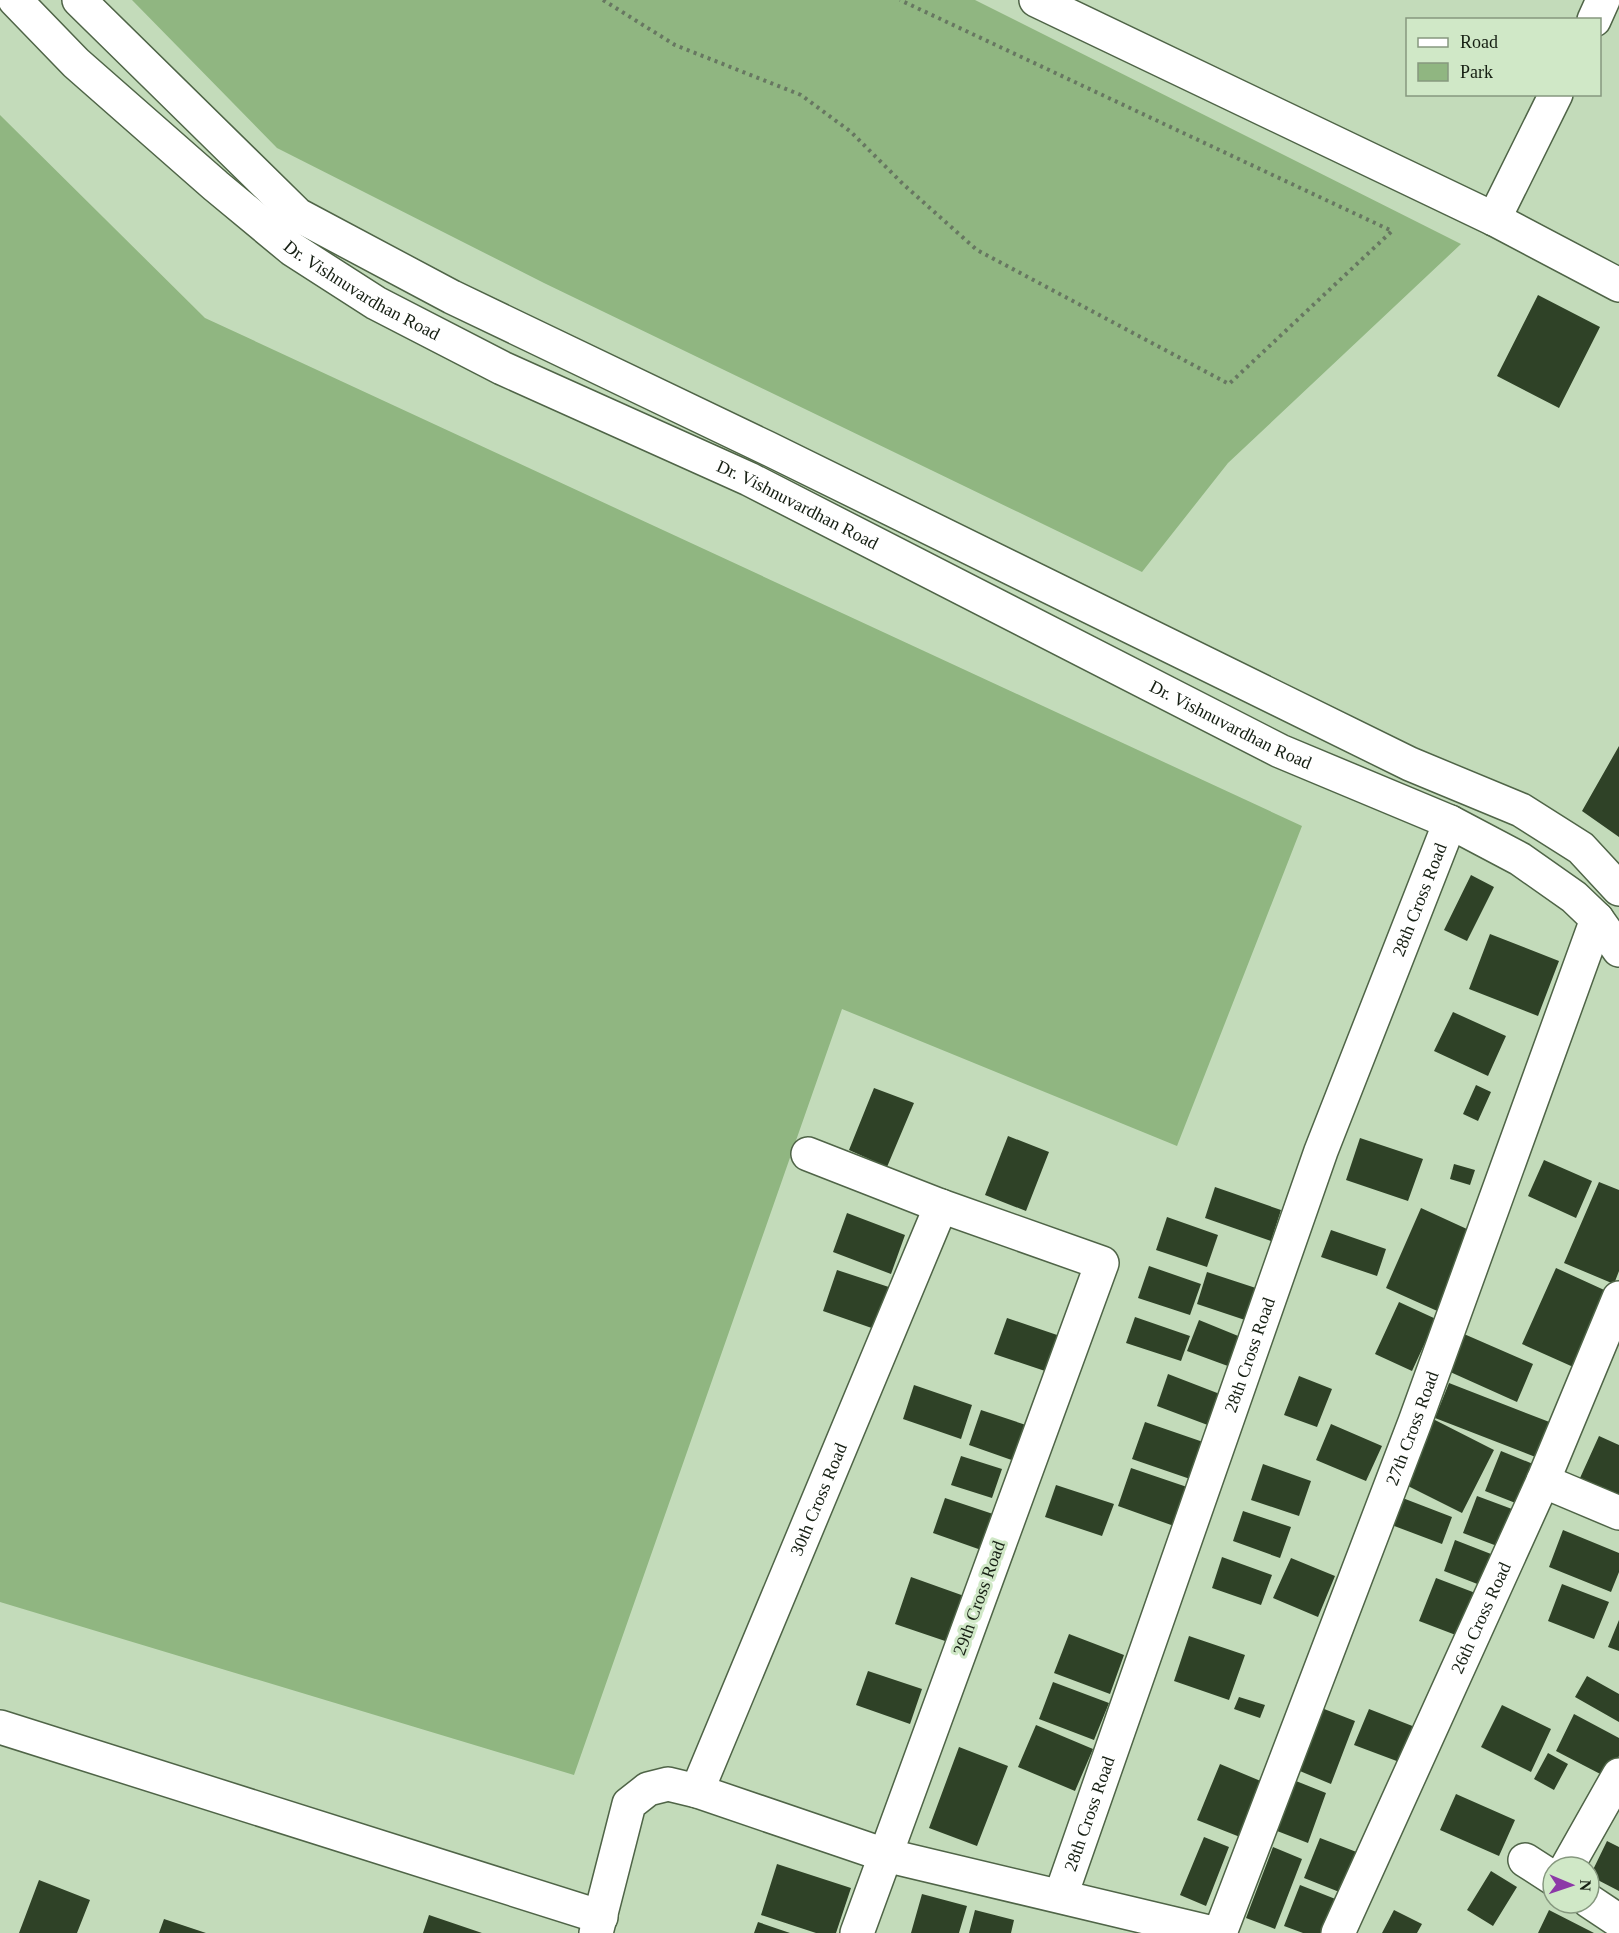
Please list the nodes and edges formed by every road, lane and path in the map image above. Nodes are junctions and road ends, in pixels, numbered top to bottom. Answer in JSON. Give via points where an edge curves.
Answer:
{"nodes":[{"id":1,"x":15,"y":0,"type":"edge"},
{"id":2,"x":79,"y":0,"type":"edge"},
{"id":3,"x":603,"y":0,"type":"edge"},
{"id":4,"x":900,"y":0,"type":"edge"},
{"id":5,"x":1036,"y":0,"type":"edge"},
{"id":6,"x":1603,"y":0,"type":"edge"},
{"id":7,"x":1595,"y":18,"type":"edge"},
{"id":8,"x":1555,"y":96,"type":"edge"},
{"id":9,"x":1494,"y":219,"type":"junction"},
{"id":10,"x":1619,"y":285,"type":"edge"},
{"id":11,"x":1450,"y":822,"type":"junction"},
{"id":12,"x":1619,"y":889,"type":"edge"},
{"id":13,"x":1597,"y":920,"type":"junction"},
{"id":14,"x":1619,"y":950,"type":"edge"},
{"id":15,"x":808,"y":1154,"type":"dead end"},
{"id":16,"x":941,"y":1206,"type":"junction"},
{"id":17,"x":1619,"y":1298,"type":"edge"},
{"id":18,"x":1543,"y":1481,"type":"junction"},
{"id":19,"x":1619,"y":1513,"type":"edge"},
{"id":20,"x":0,"y":1726,"type":"edge"},
{"id":21,"x":1619,"y":1775,"type":"edge"},
{"id":22,"x":697,"y":1791,"type":"junction"},
{"id":23,"x":885,"y":1855,"type":"junction"},
{"id":24,"x":1574,"y":1855,"type":"edge"},
{"id":25,"x":1525,"y":1860,"type":"dead end"},
{"id":26,"x":1541,"y":1870,"type":"edge"},
{"id":27,"x":1061,"y":1895,"type":"junction"},
{"id":28,"x":1601,"y":1909,"type":"edge"},
{"id":29,"x":1619,"y":1921,"type":"edge"},
{"id":30,"x":598,"y":1925,"type":"edge"},
{"id":31,"x":858,"y":1933,"type":"edge"},
{"id":32,"x":1213,"y":1933,"type":"edge"},
{"id":33,"x":1220,"y":1933,"type":"edge"},
{"id":34,"x":1338,"y":1933,"type":"edge"}],
"edges":[{"from":1,"to":11,"type":"street","name":"Dr. Vishnuvardhan Road","via":[[76,63],[216,186],[292,249],[376,303],[502,368],[749,479],[1280,751]]},
{"from":2,"to":12,"type":"street","name":"Dr. Vishnuvardhan Road","via":[[298,215],[452,297],[1400,759],[1521,810],[1581,848]]},
{"from":3,"to":4,"type":"path","via":[[675,45],[801,95],[851,132],[977,250],[1229,384],[1392,231]]},
{"from":5,"to":9,"type":"street"},
{"from":6,"to":7,"type":"street"},
{"from":8,"to":9,"type":"street"},
{"from":9,"to":10,"type":"street"},
{"from":11,"to":13,"type":"street","name":"Dr. Vishnuvardhan Road","via":[[1520,859],[1574,897]]},
{"from":11,"to":27,"type":"street","name":"28th Cross Road","via":[[1321,1151]]},
{"from":13,"to":14,"type":"street","name":"Dr. Vishnuvardhan Road"},
{"from":13,"to":33,"type":"street","name":"27th Cross Road","via":[[1415,1422]]},
{"from":15,"to":16,"type":"street"},
{"from":16,"to":22,"type":"street","name":"30th Cross Road"},
{"from":16,"to":23,"type":"street","name":"29th Cross Road","via":[[1102,1263]]},
{"from":17,"to":18,"type":"street","name":"26th Cross Road"},
{"from":18,"to":19,"type":"street"},
{"from":18,"to":34,"type":"street","name":"26th Cross Road"},
{"from":20,"to":30,"type":"street"},
{"from":21,"to":24,"type":"street"},
{"from":22,"to":23,"type":"street"},
{"from":22,"to":30,"type":"street","via":[[668,1784],[648,1789],[629,1804]]},
{"from":23,"to":27,"type":"street"},
{"from":23,"to":31,"type":"street","name":"29th Cross Road"},
{"from":25,"to":26,"type":"street"},
{"from":27,"to":32,"type":"street"},
{"from":28,"to":29,"type":"street"}]}
